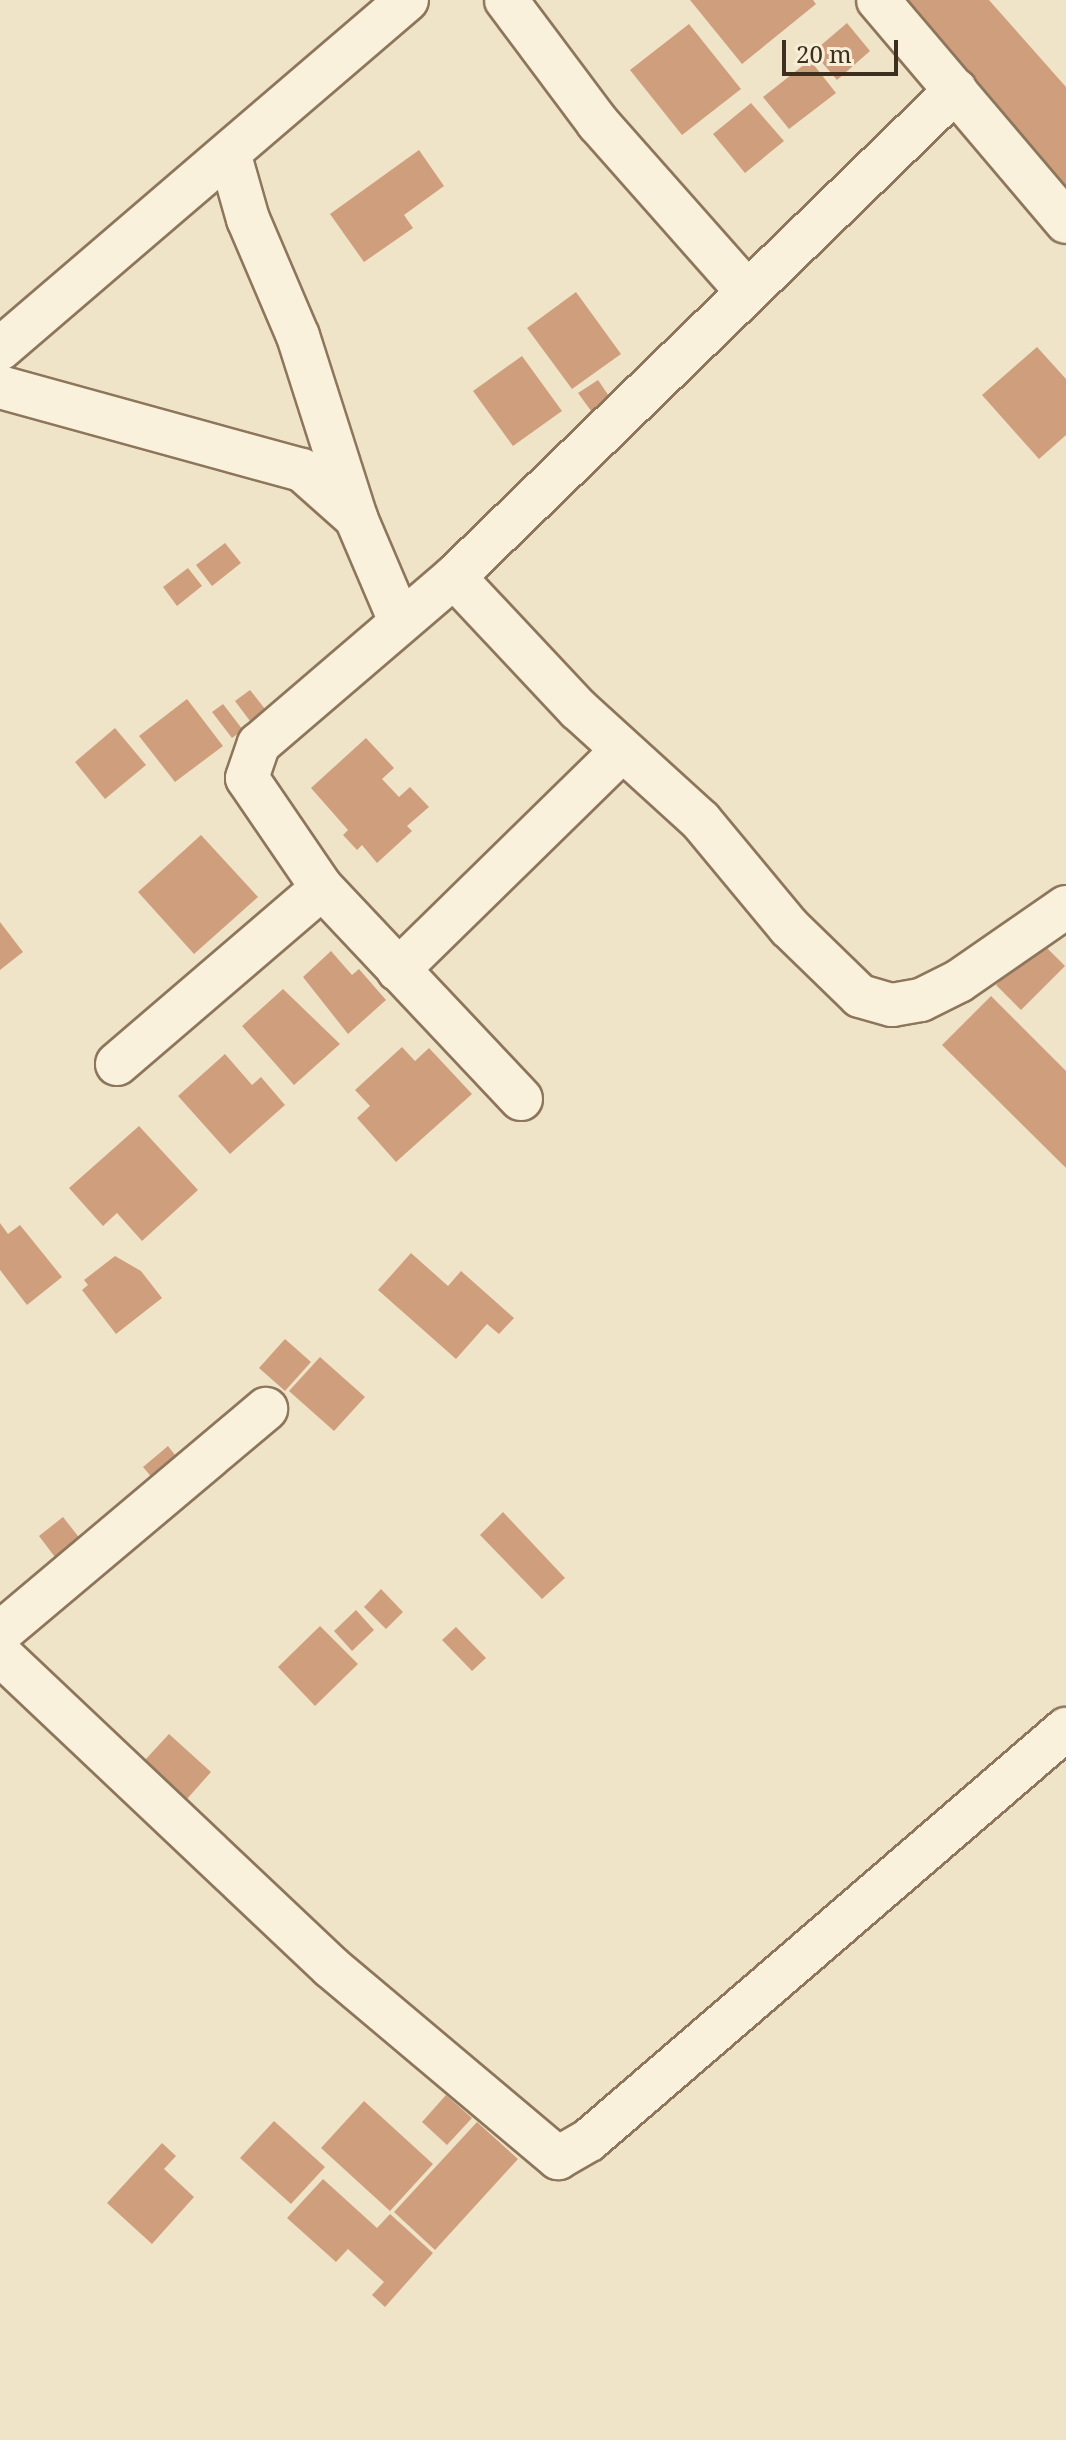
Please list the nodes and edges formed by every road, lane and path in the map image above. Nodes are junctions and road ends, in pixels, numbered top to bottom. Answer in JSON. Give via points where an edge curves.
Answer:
{"nodes":[{"id":1,"x":407,"y":0,"type":"edge"},
{"id":2,"x":506,"y":0,"type":"edge"},
{"id":3,"x":878,"y":0,"type":"edge"},
{"id":4,"x":956,"y":90,"type":"junction"},
{"id":5,"x":230,"y":156,"type":"junction"},
{"id":6,"x":1066,"y":222,"type":"edge"},
{"id":7,"x":745,"y":289,"type":"junction"},
{"id":8,"x":0,"y":349,"type":"edge"},
{"id":9,"x":0,"y":387,"type":"edge"},
{"id":10,"x":356,"y":518,"type":"junction"},
{"id":11,"x":454,"y":577,"type":"junction"},
{"id":12,"x":399,"y":619,"type":"junction"},
{"id":13,"x":622,"y":751,"type":"junction"},
{"id":14,"x":322,"y":888,"type":"junction"},
{"id":15,"x":1066,"y":907,"type":"edge"},
{"id":16,"x":398,"y":970,"type":"junction"},
{"id":17,"x":117,"y":1064,"type":"dead end"},
{"id":18,"x":521,"y":1099,"type":"dead end"},
{"id":19,"x":266,"y":1409,"type":"dead end"},
{"id":20,"x":0,"y":1633,"type":"edge"},
{"id":21,"x":0,"y":1654,"type":"edge"},
{"id":22,"x":1066,"y":1729,"type":"edge"}],
"edges":[{"from":1,"to":5,"type":"street"},
{"from":2,"to":7,"type":"street","via":[[616,145]]},
{"from":3,"to":4,"type":"street"},
{"from":4,"to":6,"type":"street"},
{"from":4,"to":7,"type":"street"},
{"from":5,"to":8,"type":"street"},
{"from":5,"to":10,"type":"street","via":[[248,219],[298,336]]},
{"from":7,"to":11,"type":"street"},
{"from":9,"to":10,"type":"street","via":[[302,470]]},
{"from":10,"to":12,"type":"street"},
{"from":11,"to":12,"type":"street"},
{"from":11,"to":13,"type":"street"},
{"from":12,"to":14,"type":"street","via":[[259,744],[247,778]]},
{"from":13,"to":15,"type":"street","via":[[701,821],[789,927],[860,996],[892,1005],[921,1000],[959,981]]},
{"from":13,"to":16,"type":"street"},
{"from":14,"to":16,"type":"street"},
{"from":14,"to":17,"type":"street"},
{"from":16,"to":18,"type":"street"},
{"from":19,"to":20,"type":"street"},
{"from":21,"to":22,"type":"street","via":[[331,1967],[558,2158],[589,2140]]}]}
